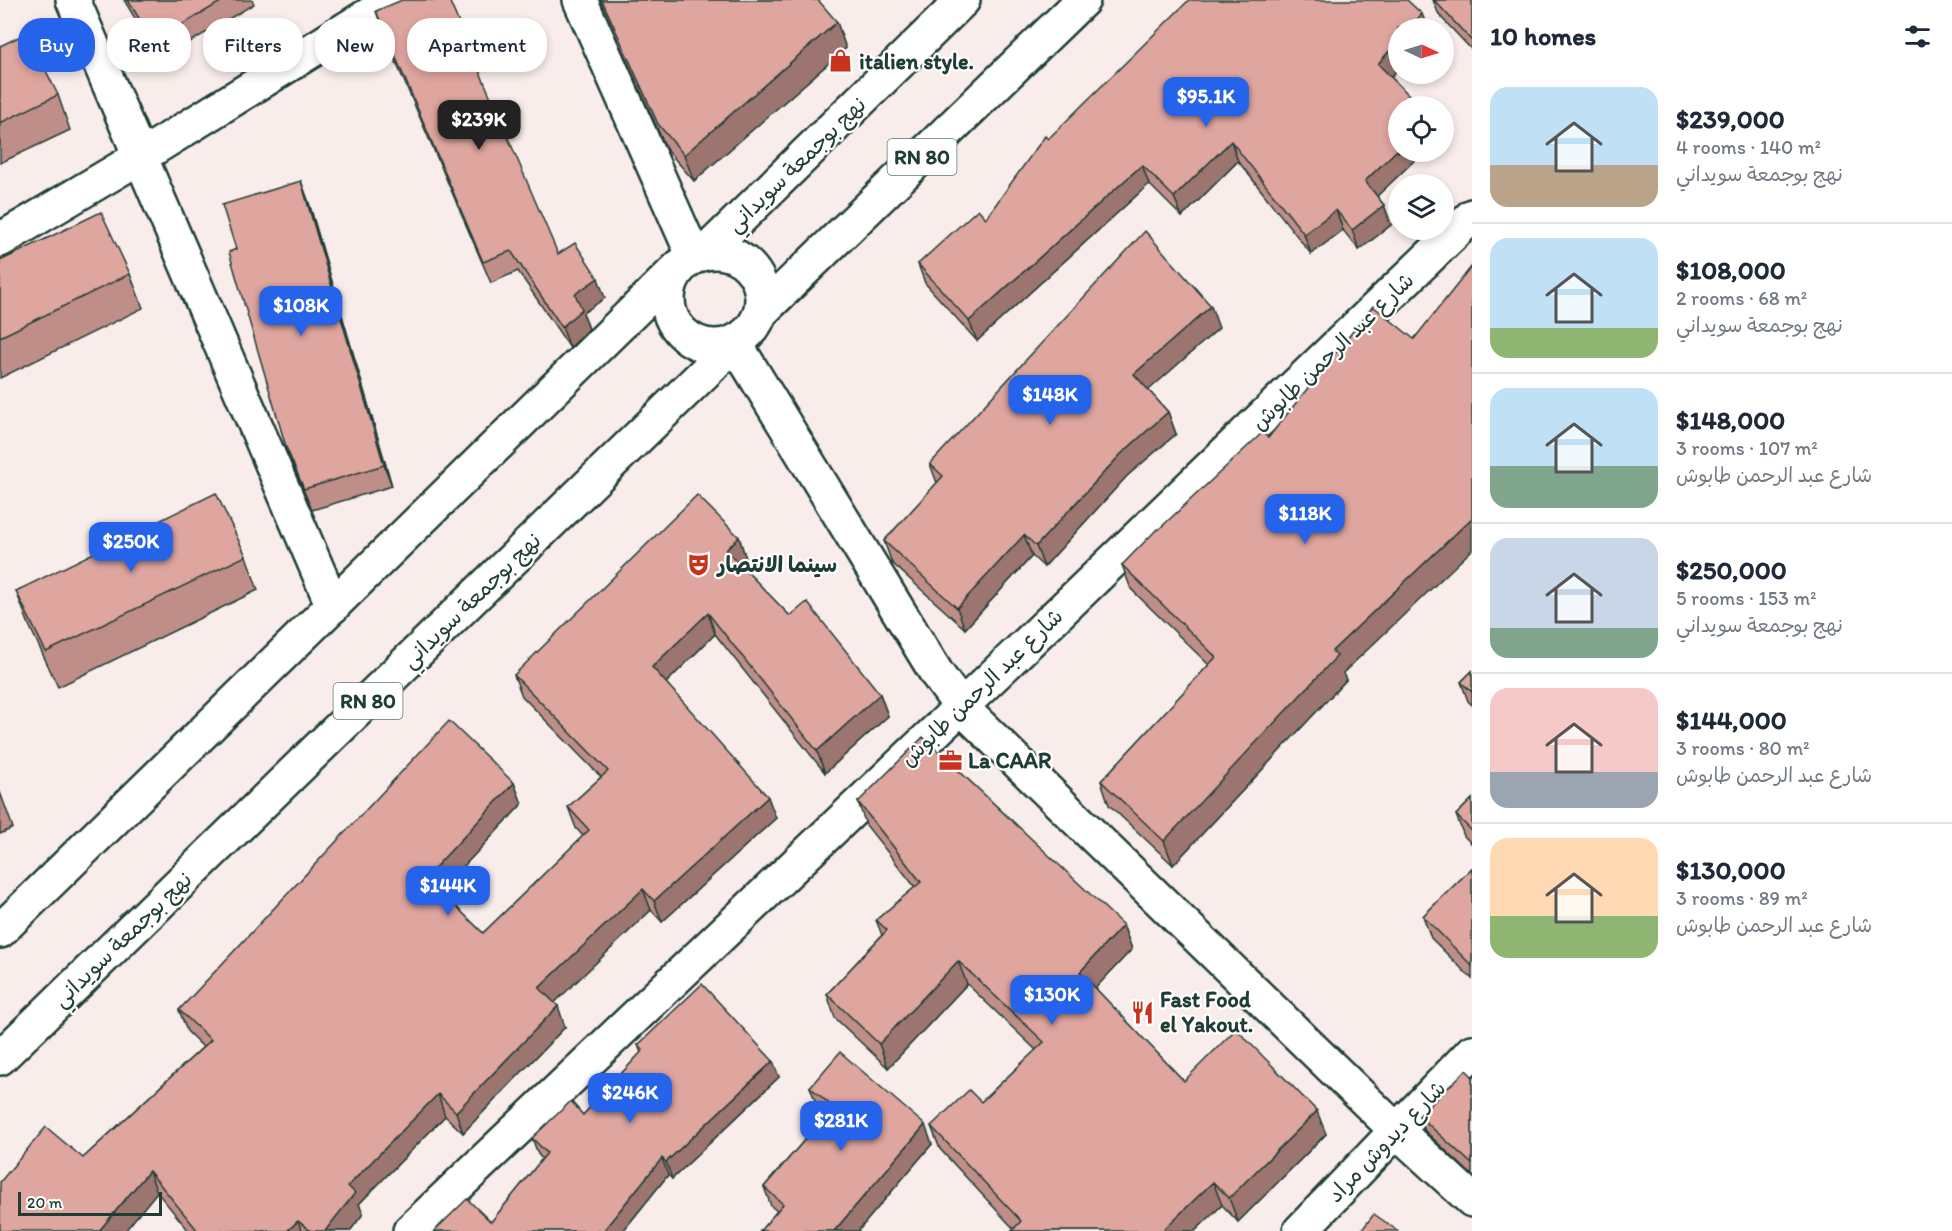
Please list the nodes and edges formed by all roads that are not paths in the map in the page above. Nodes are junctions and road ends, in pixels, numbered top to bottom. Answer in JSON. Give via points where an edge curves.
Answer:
{"nodes":[{"id":1,"x":73,"y":0,"type":"edge"},
{"id":2,"x":393,"y":0,"type":"edge"},
{"id":3,"x":580,"y":0,"type":"edge"},
{"id":4,"x":963,"y":0,"type":"edge"},
{"id":5,"x":1083,"y":0,"type":"edge"},
{"id":6,"x":140,"y":157,"type":"junction"},
{"id":7,"x":1472,"y":216,"type":"edge"},
{"id":8,"x":0,"y":240,"type":"edge"},
{"id":9,"x":693,"y":258,"type":"junction"},
{"id":10,"x":760,"y":313,"type":"junction"},
{"id":11,"x":735,"y":343,"type":"junction"},
{"id":12,"x":333,"y":606,"type":"junction"},
{"id":13,"x":961,"y":707,"type":"junction"},
{"id":14,"x":0,"y":931,"type":"edge"},
{"id":15,"x":1472,"y":1052,"type":"edge"},
{"id":16,"x":0,"y":1058,"type":"edge"},
{"id":17,"x":1397,"y":1131,"type":"junction"},
{"id":18,"x":1472,"y":1200,"type":"edge"},
{"id":19,"x":410,"y":1231,"type":"edge"},
{"id":20,"x":1300,"y":1231,"type":"edge"}],
"edges":[{"from":1,"to":6,"type":"street"},
{"from":2,"to":6,"type":"street"},
{"from":3,"to":9,"type":"street"},
{"from":4,"to":9,"type":"street","name":"نهج بوجمعة سويداني"},
{"from":5,"to":10,"type":"street","number":"RN 80"},
{"from":6,"to":8,"type":"street"},
{"from":6,"to":12,"type":"street"},
{"from":7,"to":13,"type":"street","name":"شارع عبد الرحمن طابوش"},
{"from":9,"to":10,"type":"street","via":[[721,252],[746,263],[761,286]]},
{"from":9,"to":11,"type":"street","via":[[671,280],[669,313],[688,339],[719,347]]},
{"from":9,"to":12,"type":"street","name":"نهج بوجمعة سويداني"},
{"from":10,"to":11,"type":"street","via":[[755,326]]},
{"from":11,"to":13,"type":"street"},
{"from":11,"to":16,"type":"street","name":"نهج بوجمعة سويداني","number":"RN 80"},
{"from":12,"to":14,"type":"street","name":"نهج بوجمعة سويداني"},
{"from":13,"to":17,"type":"street"},
{"from":13,"to":19,"type":"street","name":"شارع عبد الرحمن طابوش"},
{"from":15,"to":17,"type":"street","name":"شارع ديدوش مراد"},
{"from":17,"to":18,"type":"street"},
{"from":17,"to":20,"type":"street","name":"شارع ديدوش مراد"}]}
